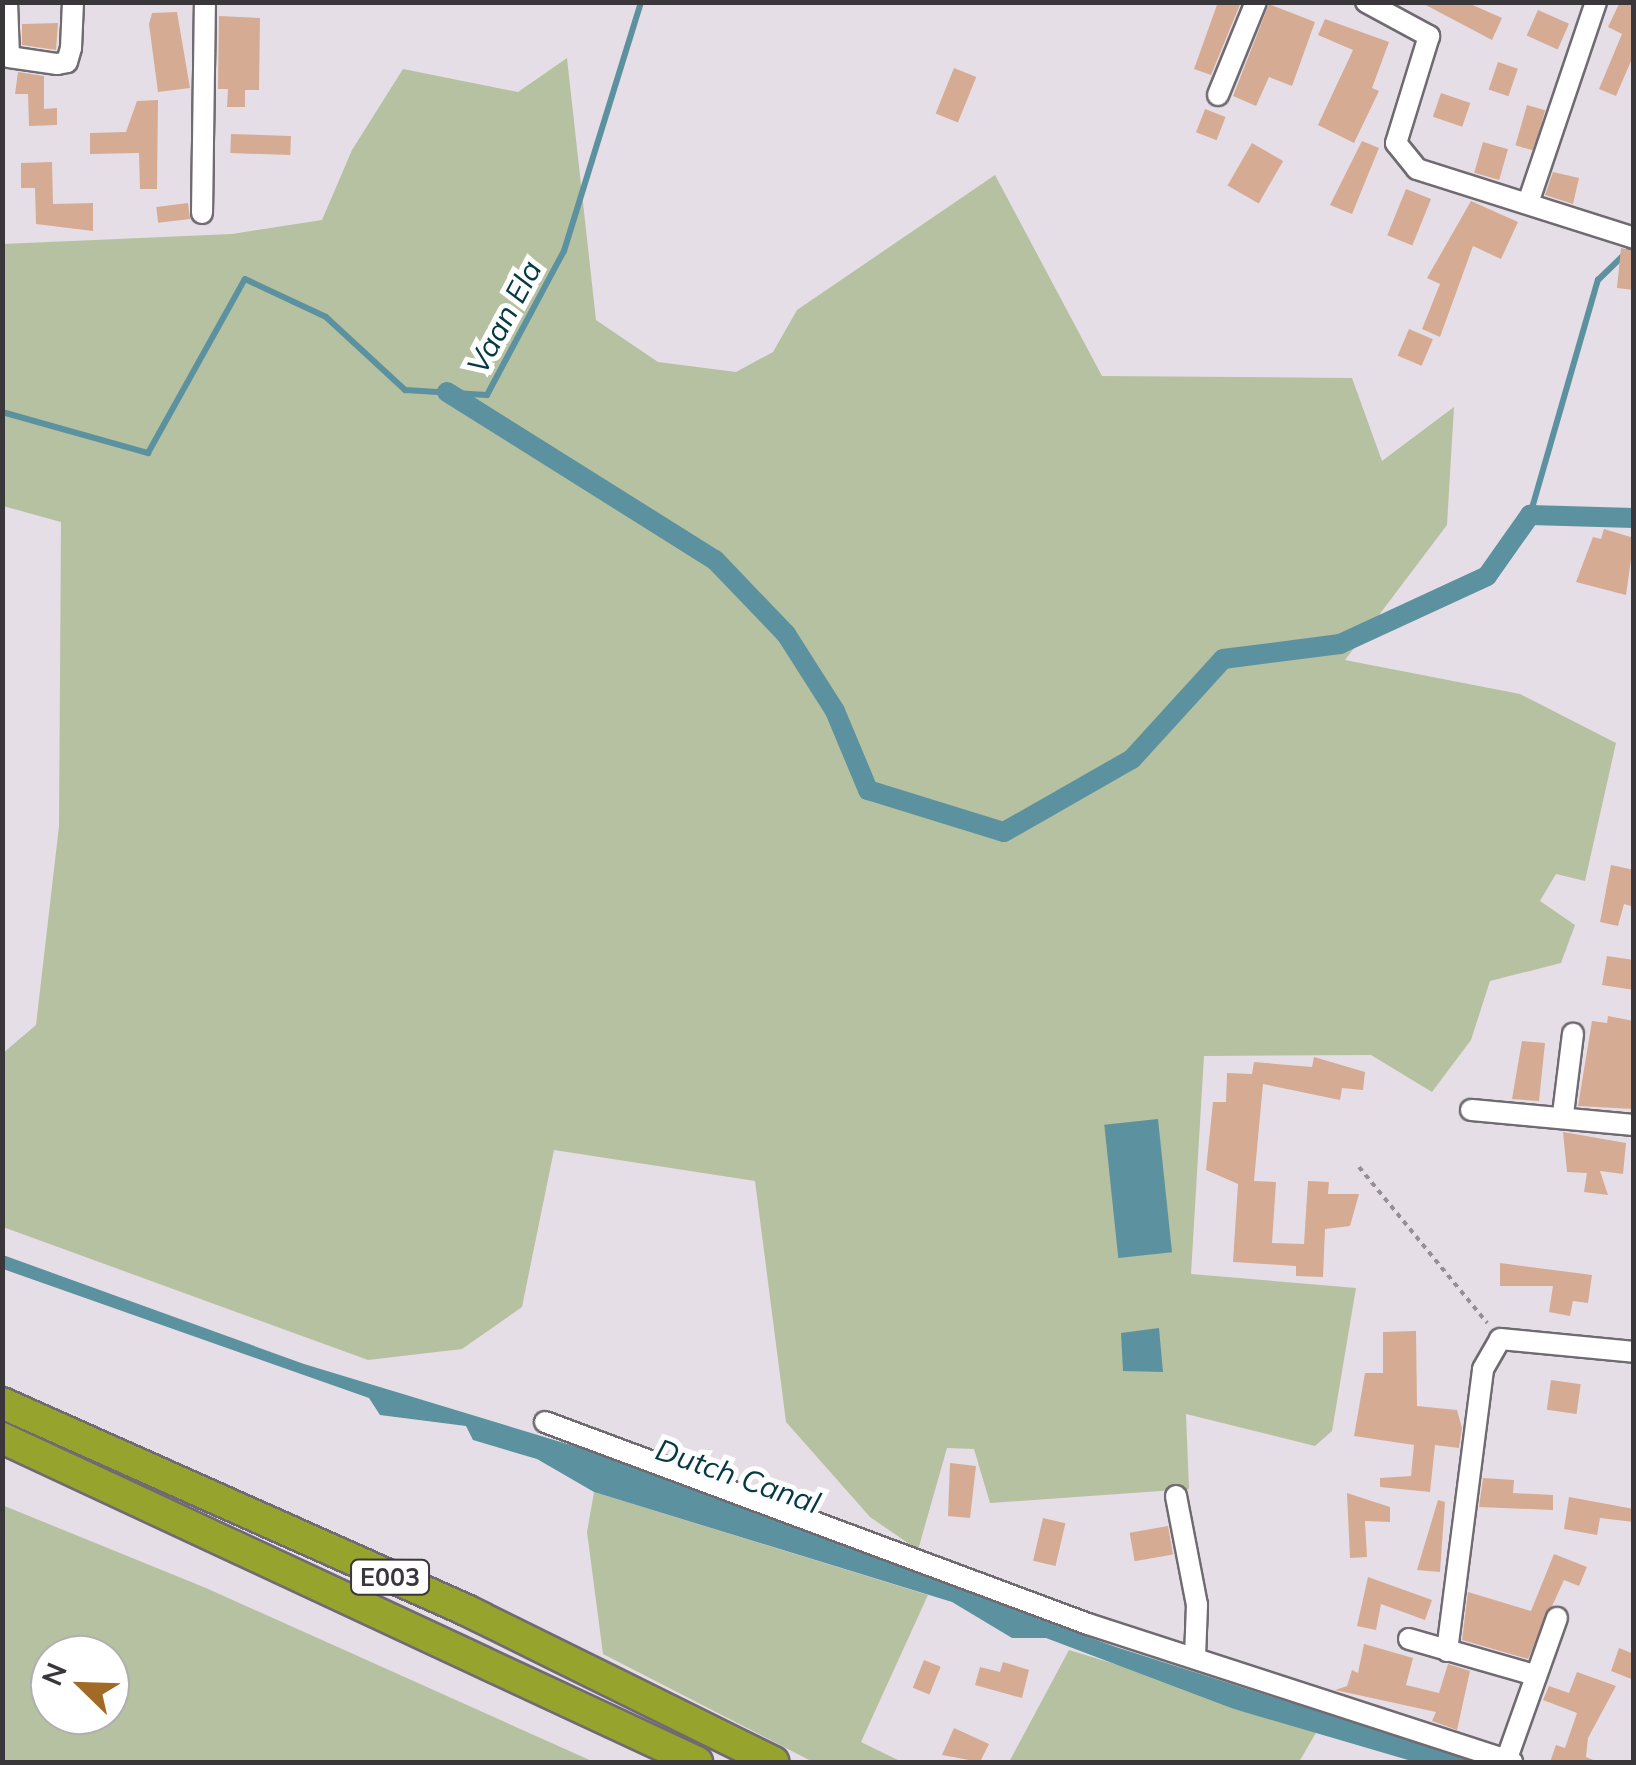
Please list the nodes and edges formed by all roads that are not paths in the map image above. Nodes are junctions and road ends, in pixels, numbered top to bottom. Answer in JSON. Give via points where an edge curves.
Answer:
{"nodes":[{"id":1,"x":7,"y":2,"type":"edge"},
{"id":2,"x":73,"y":2,"type":"edge"},
{"id":3,"x":206,"y":2,"type":"edge"},
{"id":4,"x":1256,"y":2,"type":"edge"},
{"id":5,"x":1366,"y":2,"type":"edge"},
{"id":6,"x":1596,"y":2,"type":"edge"},
{"id":7,"x":6,"y":57,"type":"edge"},
{"id":8,"x":1218,"y":94,"type":"dead end"},
{"id":9,"x":1528,"y":203,"type":"junction"},
{"id":10,"x":202,"y":214,"type":"dead end"},
{"id":11,"x":1634,"y":238,"type":"edge"},
{"id":12,"x":1573,"y":1034,"type":"dead end"},
{"id":13,"x":1471,"y":1110,"type":"dead end"},
{"id":14,"x":1563,"y":1114,"type":"junction"},
{"id":15,"x":1634,"y":1126,"type":"edge"},
{"id":16,"x":1634,"y":1352,"type":"edge"},
{"id":17,"x":2,"y":1403,"type":"edge"},
{"id":18,"x":545,"y":1422,"type":"dead end"},
{"id":19,"x":2,"y":1438,"type":"edge"},
{"id":20,"x":1176,"y":1496,"type":"dead end"},
{"id":21,"x":1556,"y":1618,"type":"dead end"},
{"id":22,"x":1409,"y":1639,"type":"dead end"},
{"id":23,"x":1447,"y":1651,"type":"junction"},
{"id":24,"x":1195,"y":1658,"type":"junction"},
{"id":25,"x":1531,"y":1674,"type":"junction"},
{"id":26,"x":697,"y":1762,"type":"edge"},
{"id":27,"x":773,"y":1762,"type":"edge"},
{"id":28,"x":1509,"y":1762,"type":"edge"}],
"edges":[{"from":1,"to":7,"type":"street"},
{"from":2,"to":7,"type":"street","via":[[67,62]]},
{"from":3,"to":10,"type":"street"},
{"from":4,"to":8,"type":"street"},
{"from":5,"to":9,"type":"street","via":[[1428,36],[1400,124],[1399,152],[1417,169]]},
{"from":6,"to":9,"type":"street"},
{"from":9,"to":11,"type":"street"},
{"from":12,"to":14,"type":"street"},
{"from":13,"to":14,"type":"street"},
{"from":14,"to":15,"type":"street"},
{"from":16,"to":23,"type":"street","via":[[1500,1338],[1483,1368]]},
{"from":17,"to":27,"type":"highway","number":"E003","via":[[466,1610]]},
{"from":18,"to":24,"type":"street"},
{"from":19,"to":26,"type":"highway","number":"E003"},
{"from":20,"to":24,"type":"street","via":[[1197,1605]]},
{"from":21,"to":25,"type":"street"},
{"from":22,"to":23,"type":"street"},
{"from":23,"to":25,"type":"street"},
{"from":24,"to":28,"type":"street"},
{"from":25,"to":28,"type":"street"}]}
